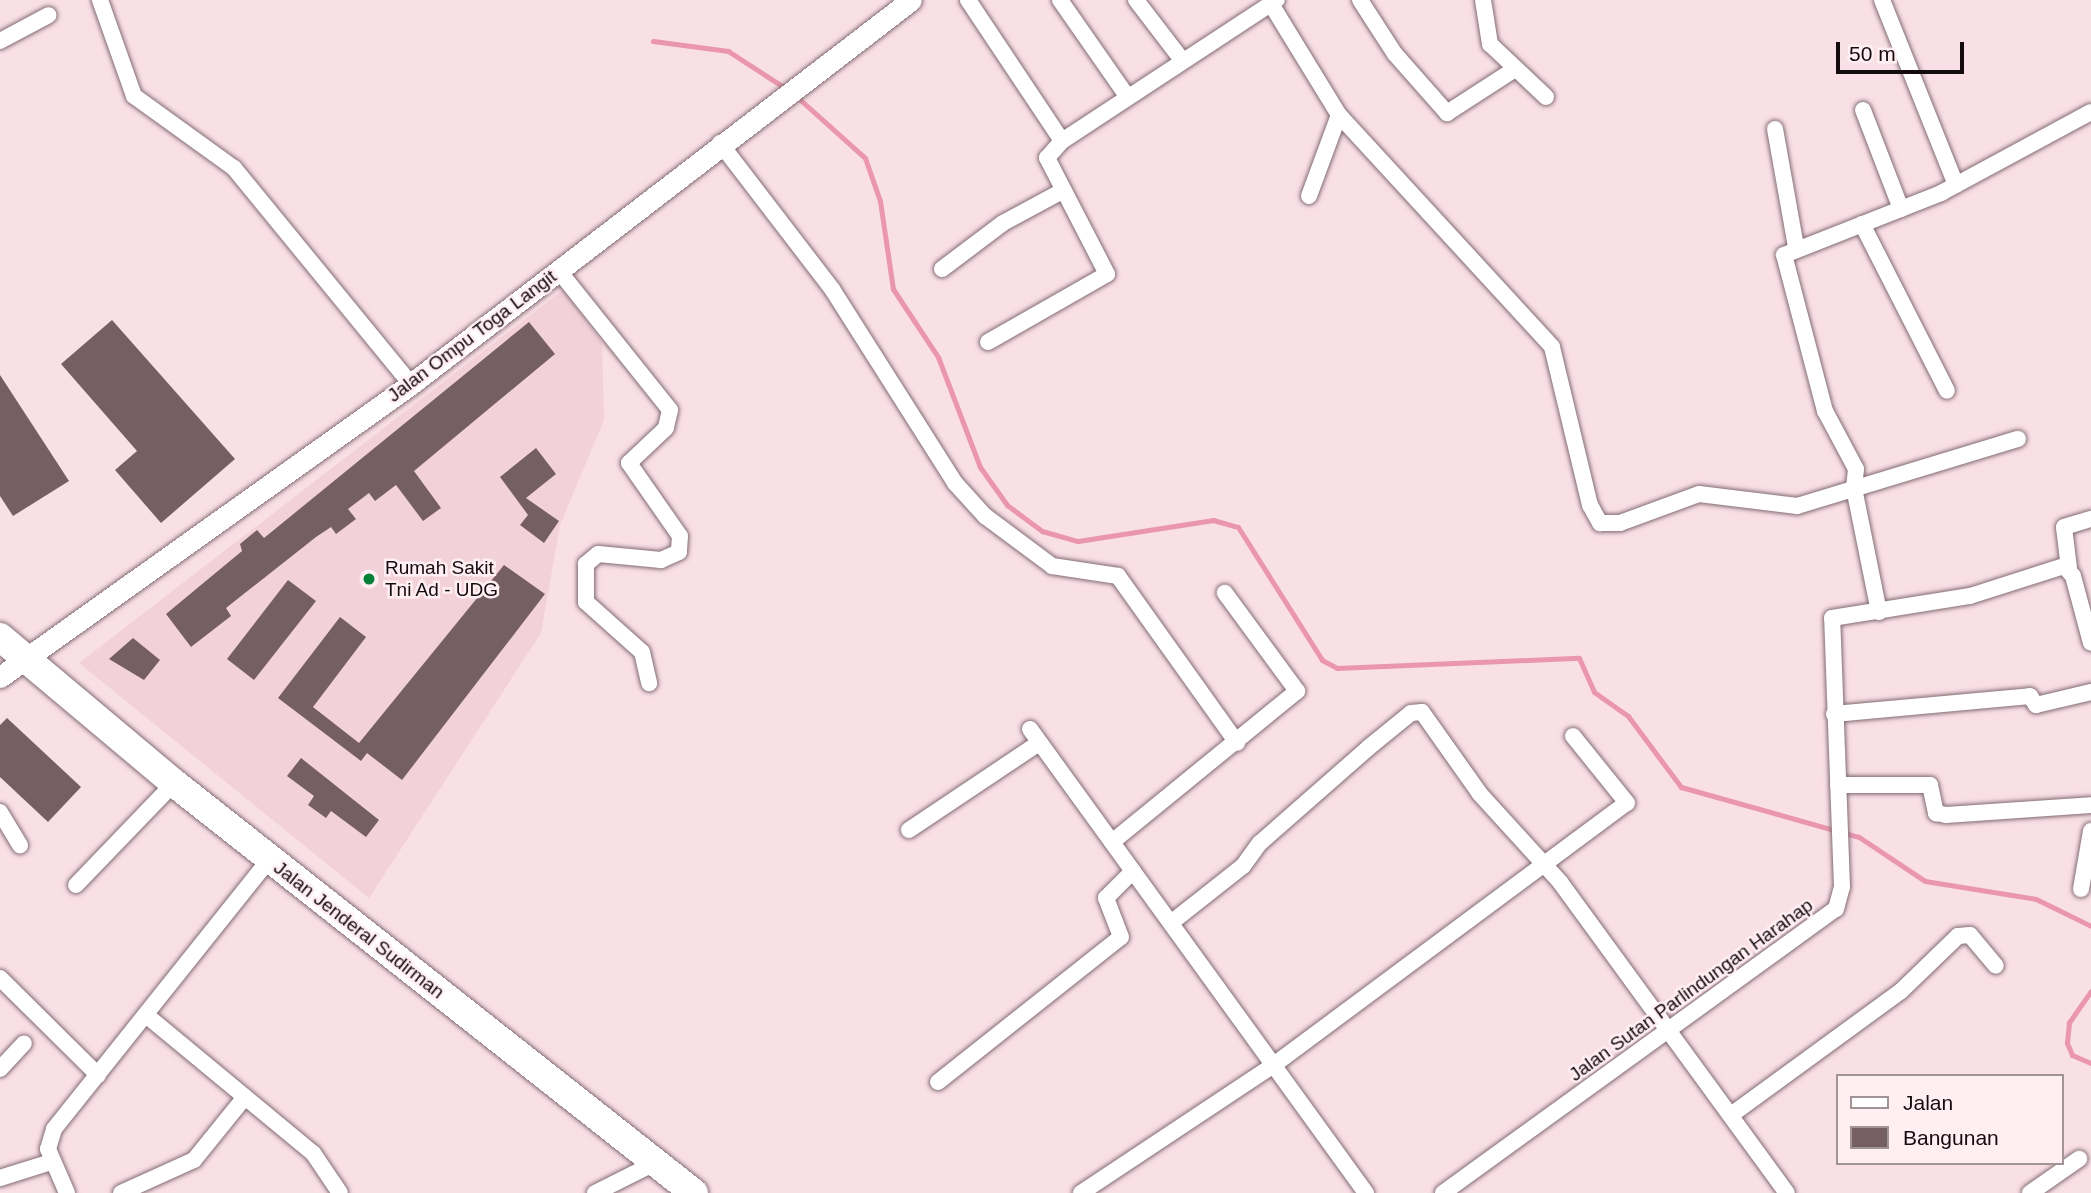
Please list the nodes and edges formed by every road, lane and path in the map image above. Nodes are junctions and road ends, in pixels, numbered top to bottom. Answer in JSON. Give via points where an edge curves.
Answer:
{"nodes":[{"id":1,"x":100,"y":0,"type":"edge"},
{"id":2,"x":911,"y":0,"type":"edge"},
{"id":3,"x":968,"y":0,"type":"edge"},
{"id":4,"x":1060,"y":0,"type":"edge"},
{"id":5,"x":1136,"y":0,"type":"edge"},
{"id":6,"x":1360,"y":0,"type":"edge"},
{"id":7,"x":1483,"y":0,"type":"edge"},
{"id":8,"x":1882,"y":0,"type":"edge"},
{"id":9,"x":1268,"y":3,"type":"edge"},
{"id":10,"x":49,"y":15,"type":"dead end"},
{"id":11,"x":0,"y":41,"type":"edge"},
{"id":12,"x":1182,"y":60,"type":"junction"},
{"id":13,"x":1515,"y":69,"type":"junction"},
{"id":14,"x":1127,"y":96,"type":"junction"},
{"id":15,"x":1546,"y":97,"type":"dead end"},
{"id":16,"x":1863,"y":110,"type":"dead end"},
{"id":17,"x":2091,"y":113,"type":"edge"},
{"id":18,"x":1339,"y":115,"type":"junction"},
{"id":19,"x":1775,"y":129,"type":"dead end"},
{"id":20,"x":1062,"y":141,"type":"junction"},
{"id":21,"x":719,"y":143,"type":"junction"},
{"id":22,"x":1956,"y":185,"type":"junction"},
{"id":23,"x":1064,"y":190,"type":"junction"},
{"id":24,"x":1309,"y":196,"type":"dead end"},
{"id":25,"x":1901,"y":209,"type":"junction"},
{"id":26,"x":1862,"y":224,"type":"junction"},
{"id":27,"x":1796,"y":247,"type":"junction"},
{"id":28,"x":942,"y":269,"type":"dead end"},
{"id":29,"x":559,"y":271,"type":"junction"},
{"id":30,"x":988,"y":342,"type":"dead end"},
{"id":31,"x":411,"y":384,"type":"junction"},
{"id":32,"x":1947,"y":391,"type":"dead end"},
{"id":33,"x":2018,"y":439,"type":"dead end"},
{"id":34,"x":1854,"y":488,"type":"junction"},
{"id":35,"x":2091,"y":519,"type":"edge"},
{"id":36,"x":2069,"y":568,"type":"junction"},
{"id":37,"x":1225,"y":593,"type":"dead end"},
{"id":38,"x":1879,"y":612,"type":"junction"},
{"id":39,"x":0,"y":637,"type":"edge"},
{"id":40,"x":2091,"y":643,"type":"edge"},
{"id":41,"x":27,"y":664,"type":"junction"},
{"id":42,"x":0,"y":677,"type":"edge"},
{"id":43,"x":649,"y":683,"type":"dead end"},
{"id":44,"x":2091,"y":692,"type":"edge"},
{"id":45,"x":1834,"y":714,"type":"junction"},
{"id":46,"x":1030,"y":729,"type":"dead end"},
{"id":47,"x":1573,"y":736,"type":"dead end"},
{"id":48,"x":1039,"y":743,"type":"junction"},
{"id":49,"x":1237,"y":743,"type":"junction"},
{"id":50,"x":174,"y":783,"type":"junction"},
{"id":51,"x":1838,"y":785,"type":"junction"},
{"id":52,"x":2091,"y":806,"type":"edge"},
{"id":53,"x":0,"y":812,"type":"edge"},
{"id":54,"x":909,"y":830,"type":"dead end"},
{"id":55,"x":2091,"y":831,"type":"edge"},
{"id":56,"x":1112,"y":842,"type":"junction"},
{"id":57,"x":20,"y":845,"type":"dead end"},
{"id":58,"x":269,"y":860,"type":"junction"},
{"id":59,"x":1543,"y":863,"type":"junction"},
{"id":60,"x":1133,"y":871,"type":"junction"},
{"id":61,"x":76,"y":886,"type":"dead end"},
{"id":62,"x":2081,"y":889,"type":"dead end"},
{"id":63,"x":1172,"y":922,"type":"junction"},
{"id":64,"x":1996,"y":965,"type":"dead end"},
{"id":65,"x":0,"y":978,"type":"edge"},
{"id":66,"x":146,"y":1014,"type":"junction"},
{"id":67,"x":1672,"y":1032,"type":"junction"},
{"id":68,"x":24,"y":1043,"type":"dead end"},
{"id":69,"x":1275,"y":1064,"type":"junction"},
{"id":70,"x":0,"y":1069,"type":"edge"},
{"id":71,"x":98,"y":1074,"type":"junction"},
{"id":72,"x":939,"y":1082,"type":"dead end"},
{"id":73,"x":245,"y":1097,"type":"junction"},
{"id":74,"x":1731,"y":1115,"type":"junction"},
{"id":75,"x":2079,"y":1159,"type":"dead end"},
{"id":76,"x":51,"y":1162,"type":"junction"},
{"id":77,"x":655,"y":1163,"type":"junction"},
{"id":78,"x":0,"y":1178,"type":"edge"},
{"id":79,"x":627,"y":1186,"type":"edge"},
{"id":80,"x":67,"y":1193,"type":"edge"},
{"id":81,"x":121,"y":1193,"type":"edge"},
{"id":82,"x":340,"y":1193,"type":"edge"},
{"id":83,"x":594,"y":1193,"type":"edge"},
{"id":84,"x":694,"y":1193,"type":"edge"},
{"id":85,"x":1081,"y":1193,"type":"edge"},
{"id":86,"x":1366,"y":1193,"type":"edge"},
{"id":87,"x":1443,"y":1193,"type":"edge"},
{"id":88,"x":1787,"y":1193,"type":"edge"},
{"id":89,"x":2030,"y":1193,"type":"edge"}],
"edges":[{"from":1,"to":31,"type":"street","via":[[134,96],[234,168]]},
{"from":2,"to":21,"type":"main road","name":"Jalan Ompu Toga Langit"},
{"from":3,"to":20,"type":"street"},
{"from":4,"to":14,"type":"street"},
{"from":5,"to":12,"type":"street"},
{"from":6,"to":13,"type":"street","via":[[1395,54],[1447,113]]},
{"from":7,"to":13,"type":"street","via":[[1488,39]]},
{"from":8,"to":22,"type":"street"},
{"from":9,"to":12,"type":"street"},
{"from":9,"to":18,"type":"street"},
{"from":10,"to":11,"type":"street"},
{"from":12,"to":14,"type":"street"},
{"from":13,"to":15,"type":"street"},
{"from":14,"to":20,"type":"street"},
{"from":16,"to":25,"type":"street"},
{"from":17,"to":22,"type":"street"},
{"from":18,"to":24,"type":"street"},
{"from":18,"to":34,"type":"street","via":[[1552,347],[1590,505],[1600,523],[1620,523],[1699,494],[1789,506]]},
{"from":19,"to":27,"type":"street"},
{"from":20,"to":23,"type":"street","via":[[1047,158]]},
{"from":21,"to":29,"type":"main road","name":"Jalan Ompu Toga Langit"},
{"from":21,"to":49,"type":"street","via":[[832,289],[955,483],[985,516],[1052,566],[1118,576]]},
{"from":22,"to":25,"type":"street"},
{"from":23,"to":28,"type":"street","via":[[1003,223]]},
{"from":23,"to":30,"type":"street","via":[[1102,257],[1105,278]]},
{"from":25,"to":26,"type":"street"},
{"from":26,"to":27,"type":"street"},
{"from":26,"to":32,"type":"street"},
{"from":27,"to":34,"type":"street","via":[[1784,262],[1828,419],[1854,462]]},
{"from":29,"to":31,"type":"main road","name":"Jalan Ompu Toga Langit"},
{"from":29,"to":43,"type":"street","via":[[670,410],[666,428],[629,463],[680,536],[679,552],[660,560],[598,554],[586,564],[586,602],[642,652]]},
{"from":31,"to":41,"type":"main road","name":"Jalan Ompu Toga Langit"},
{"from":33,"to":34,"type":"street"},
{"from":34,"to":38,"type":"street"},
{"from":35,"to":36,"type":"street","via":[[2064,527]]},
{"from":36,"to":38,"type":"street","name":"Jalan Sutan Parlindungan Harahap","via":[[2043,570],[1970,596]]},
{"from":36,"to":40,"type":"street"},
{"from":37,"to":49,"type":"street","via":[[1297,688]]},
{"from":38,"to":45,"type":"street","name":"Jalan Sutan Parlindungan Harahap","via":[[1832,618]]},
{"from":39,"to":41,"type":"highway","name":"Jalan Jenderal Sudirman"},
{"from":41,"to":42,"type":"main road","name":"Jalan Ompu Toga Langit"},
{"from":41,"to":50,"type":"highway","name":"Jalan Jenderal Sudirman"},
{"from":44,"to":45,"type":"street","via":[[2036,705],[2030,696]]},
{"from":45,"to":51,"type":"street","name":"Jalan Sutan Parlindungan Harahap"},
{"from":46,"to":48,"type":"street"},
{"from":47,"to":59,"type":"street","via":[[1627,803]]},
{"from":48,"to":54,"type":"street"},
{"from":48,"to":56,"type":"street"},
{"from":49,"to":56,"type":"street"},
{"from":50,"to":58,"type":"highway","name":"Jalan Jenderal Sudirman"},
{"from":50,"to":61,"type":"street"},
{"from":51,"to":52,"type":"street","via":[[1930,785],[1936,813],[1946,815]]},
{"from":51,"to":67,"type":"street","name":"Jalan Sutan Parlindungan Harahap","via":[[1842,887],[1833,914]]},
{"from":53,"to":57,"type":"street"},
{"from":55,"to":62,"type":"street"},
{"from":56,"to":60,"type":"street"},
{"from":58,"to":66,"type":"street"},
{"from":58,"to":77,"type":"highway","name":"Jalan Jenderal Sudirman"},
{"from":59,"to":63,"type":"street","via":[[1480,794],[1425,715],[1415,711]]},
{"from":59,"to":67,"type":"street"},
{"from":59,"to":69,"type":"street"},
{"from":60,"to":63,"type":"street"},
{"from":60,"to":72,"type":"street","via":[[1105,898],[1121,937]]},
{"from":63,"to":69,"type":"street"},
{"from":64,"to":74,"type":"street","via":[[1970,935],[1958,936],[1901,991]]},
{"from":65,"to":71,"type":"street"},
{"from":66,"to":71,"type":"street"},
{"from":66,"to":73,"type":"street"},
{"from":67,"to":74,"type":"street"},
{"from":67,"to":87,"type":"street","name":"Jalan Sutan Parlindungan Harahap"},
{"from":68,"to":70,"type":"street"},
{"from":69,"to":85,"type":"street"},
{"from":69,"to":86,"type":"street"},
{"from":71,"to":76,"type":"street","via":[[48,1139]]},
{"from":73,"to":81,"type":"street","via":[[194,1160]]},
{"from":73,"to":82,"type":"street","via":[[313,1153]]},
{"from":74,"to":88,"type":"street"},
{"from":75,"to":89,"type":"street"},
{"from":76,"to":78,"type":"street"},
{"from":76,"to":80,"type":"street"},
{"from":77,"to":79,"type":"street"},
{"from":77,"to":84,"type":"highway","name":"Jalan Jenderal Sudirman"},
{"from":79,"to":83,"type":"street"}]}
